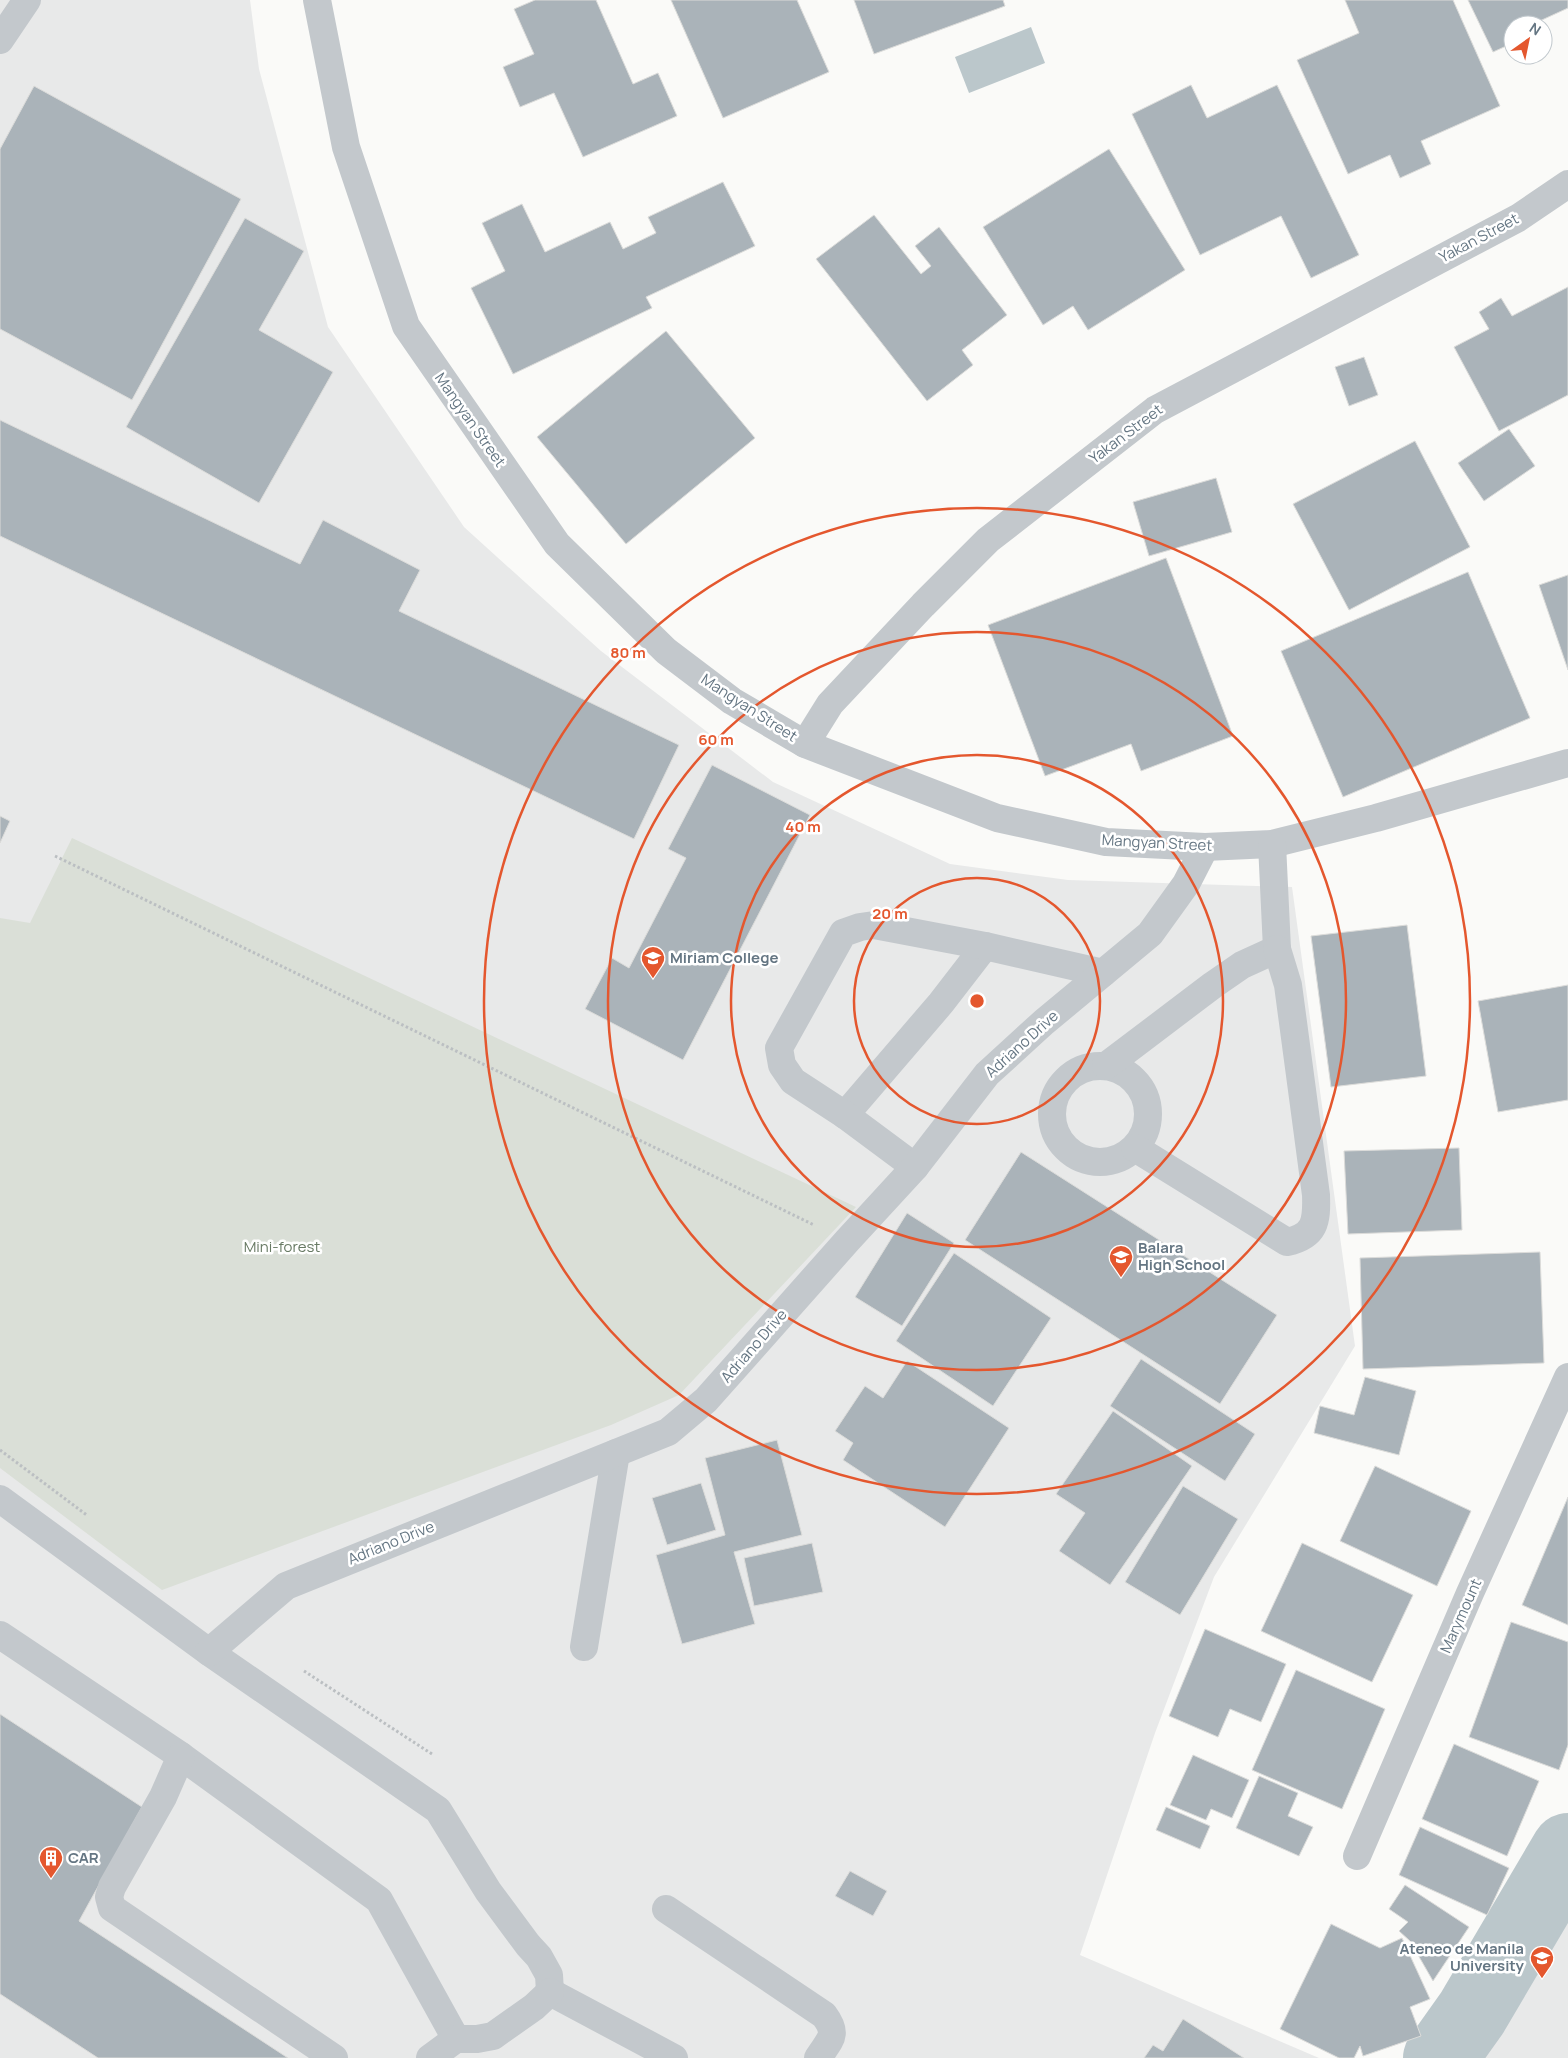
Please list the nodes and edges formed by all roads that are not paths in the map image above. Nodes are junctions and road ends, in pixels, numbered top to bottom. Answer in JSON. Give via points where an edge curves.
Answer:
{"nodes":[{"id":1,"x":27,"y":0,"type":"edge"},
{"id":2,"x":317,"y":0,"type":"edge"},
{"id":3,"x":0,"y":40,"type":"edge"},
{"id":4,"x":1568,"y":184,"type":"edge"},
{"id":5,"x":805,"y":744,"type":"junction"},
{"id":6,"x":1568,"y":763,"type":"edge"},
{"id":7,"x":1272,"y":844,"type":"junction"},
{"id":8,"x":1205,"y":847,"type":"junction"},
{"id":9,"x":985,"y":946,"type":"junction"},
{"id":10,"x":1277,"y":949,"type":"junction"},
{"id":11,"x":1103,"y":973,"type":"junction"},
{"id":12,"x":1106,"y":1066,"type":"junction"},
{"id":13,"x":845,"y":1115,"type":"junction"},
{"id":14,"x":1135,"y":1148,"type":"junction"},
{"id":15,"x":915,"y":1166,"type":"junction"},
{"id":16,"x":1568,"y":1377,"type":"edge"},
{"id":17,"x":616,"y":1452,"type":"junction"},
{"id":18,"x":0,"y":1498,"type":"edge"},
{"id":19,"x":0,"y":1635,"type":"edge"},
{"id":20,"x":584,"y":1647,"type":"dead end"},
{"id":21,"x":209,"y":1652,"type":"junction"},
{"id":22,"x":181,"y":1756,"type":"junction"},
{"id":23,"x":1357,"y":1856,"type":"dead end"},
{"id":24,"x":666,"y":1909,"type":"dead end"},
{"id":25,"x":550,"y":1992,"type":"junction"},
{"id":26,"x":456,"y":2039,"type":"junction"},
{"id":27,"x":334,"y":2058,"type":"edge"},
{"id":28,"x":430,"y":2058,"type":"edge"},
{"id":29,"x":674,"y":2058,"type":"edge"},
{"id":30,"x":818,"y":2058,"type":"edge"}],
"edges":[{"from":1,"to":3,"type":"street"},
{"from":2,"to":5,"type":"street","name":"Mangyan Street","via":[[346,147],[406,326],[557,544],[666,651],[732,701]]},
{"from":4,"to":5,"type":"street","name":"Yakan Street","via":[[1518,218],[1155,410],[988,540],[830,704]]},
{"from":5,"to":8,"type":"street","name":"Mangyan Street","via":[[997,818],[1106,842]]},
{"from":6,"to":7,"type":"street","name":"Mangyan Street"},
{"from":7,"to":8,"type":"street","name":"Mangyan Street"},
{"from":7,"to":10,"type":"street"},
{"from":8,"to":11,"type":"street","name":"Adriano Drive","via":[[1186,884],[1150,934]]},
{"from":9,"to":11,"type":"street"},
{"from":9,"to":13,"type":"street"},
{"from":9,"to":13,"type":"street","via":[[874,925],[843,933],[779,1048],[782,1065],[793,1081]]},
{"from":10,"to":12,"type":"street","via":[[1242,965],[1213,984]]},
{"from":10,"to":14,"type":"street","via":[[1288,986],[1316,1196],[1317,1214],[1312,1230],[1301,1239],[1287,1242]]},
{"from":11,"to":15,"type":"street","name":"Adriano Drive","via":[[987,1074]]},
{"from":12,"to":14,"type":"street","via":[[1121,1070],[1143,1091],[1148,1121]]},
{"from":12,"to":14,"type":"street","via":[[1090,1066],[1075,1072],[1062,1083],[1054,1097],[1051,1113],[1054,1130],[1074,1156],[1089,1162],[1106,1163],[1122,1158]]},
{"from":13,"to":15,"type":"street"},
{"from":15,"to":17,"type":"street","name":"Adriano Drive","via":[[706,1400],[668,1432]]},
{"from":16,"to":23,"type":"street","name":"Marymount","via":[[1470,1593]]},
{"from":17,"to":20,"type":"street"},
{"from":17,"to":21,"type":"street","name":"Adriano Drive","via":[[286,1586]]},
{"from":18,"to":21,"type":"street"},
{"from":19,"to":22,"type":"street"},
{"from":21,"to":25,"type":"street","via":[[438,1810],[488,1891],[539,1957],[548,1975]]},
{"from":22,"to":26,"type":"street","via":[[379,1900]]},
{"from":22,"to":27,"type":"street","via":[[163,1797],[112,1887],[109,1897],[112,1908]]},
{"from":24,"to":30,"type":"street","via":[[824,2015],[832,2026],[832,2036]]},
{"from":25,"to":26,"type":"street","via":[[493,2036]]},
{"from":25,"to":29,"type":"street"},
{"from":26,"to":28,"type":"street"}]}
